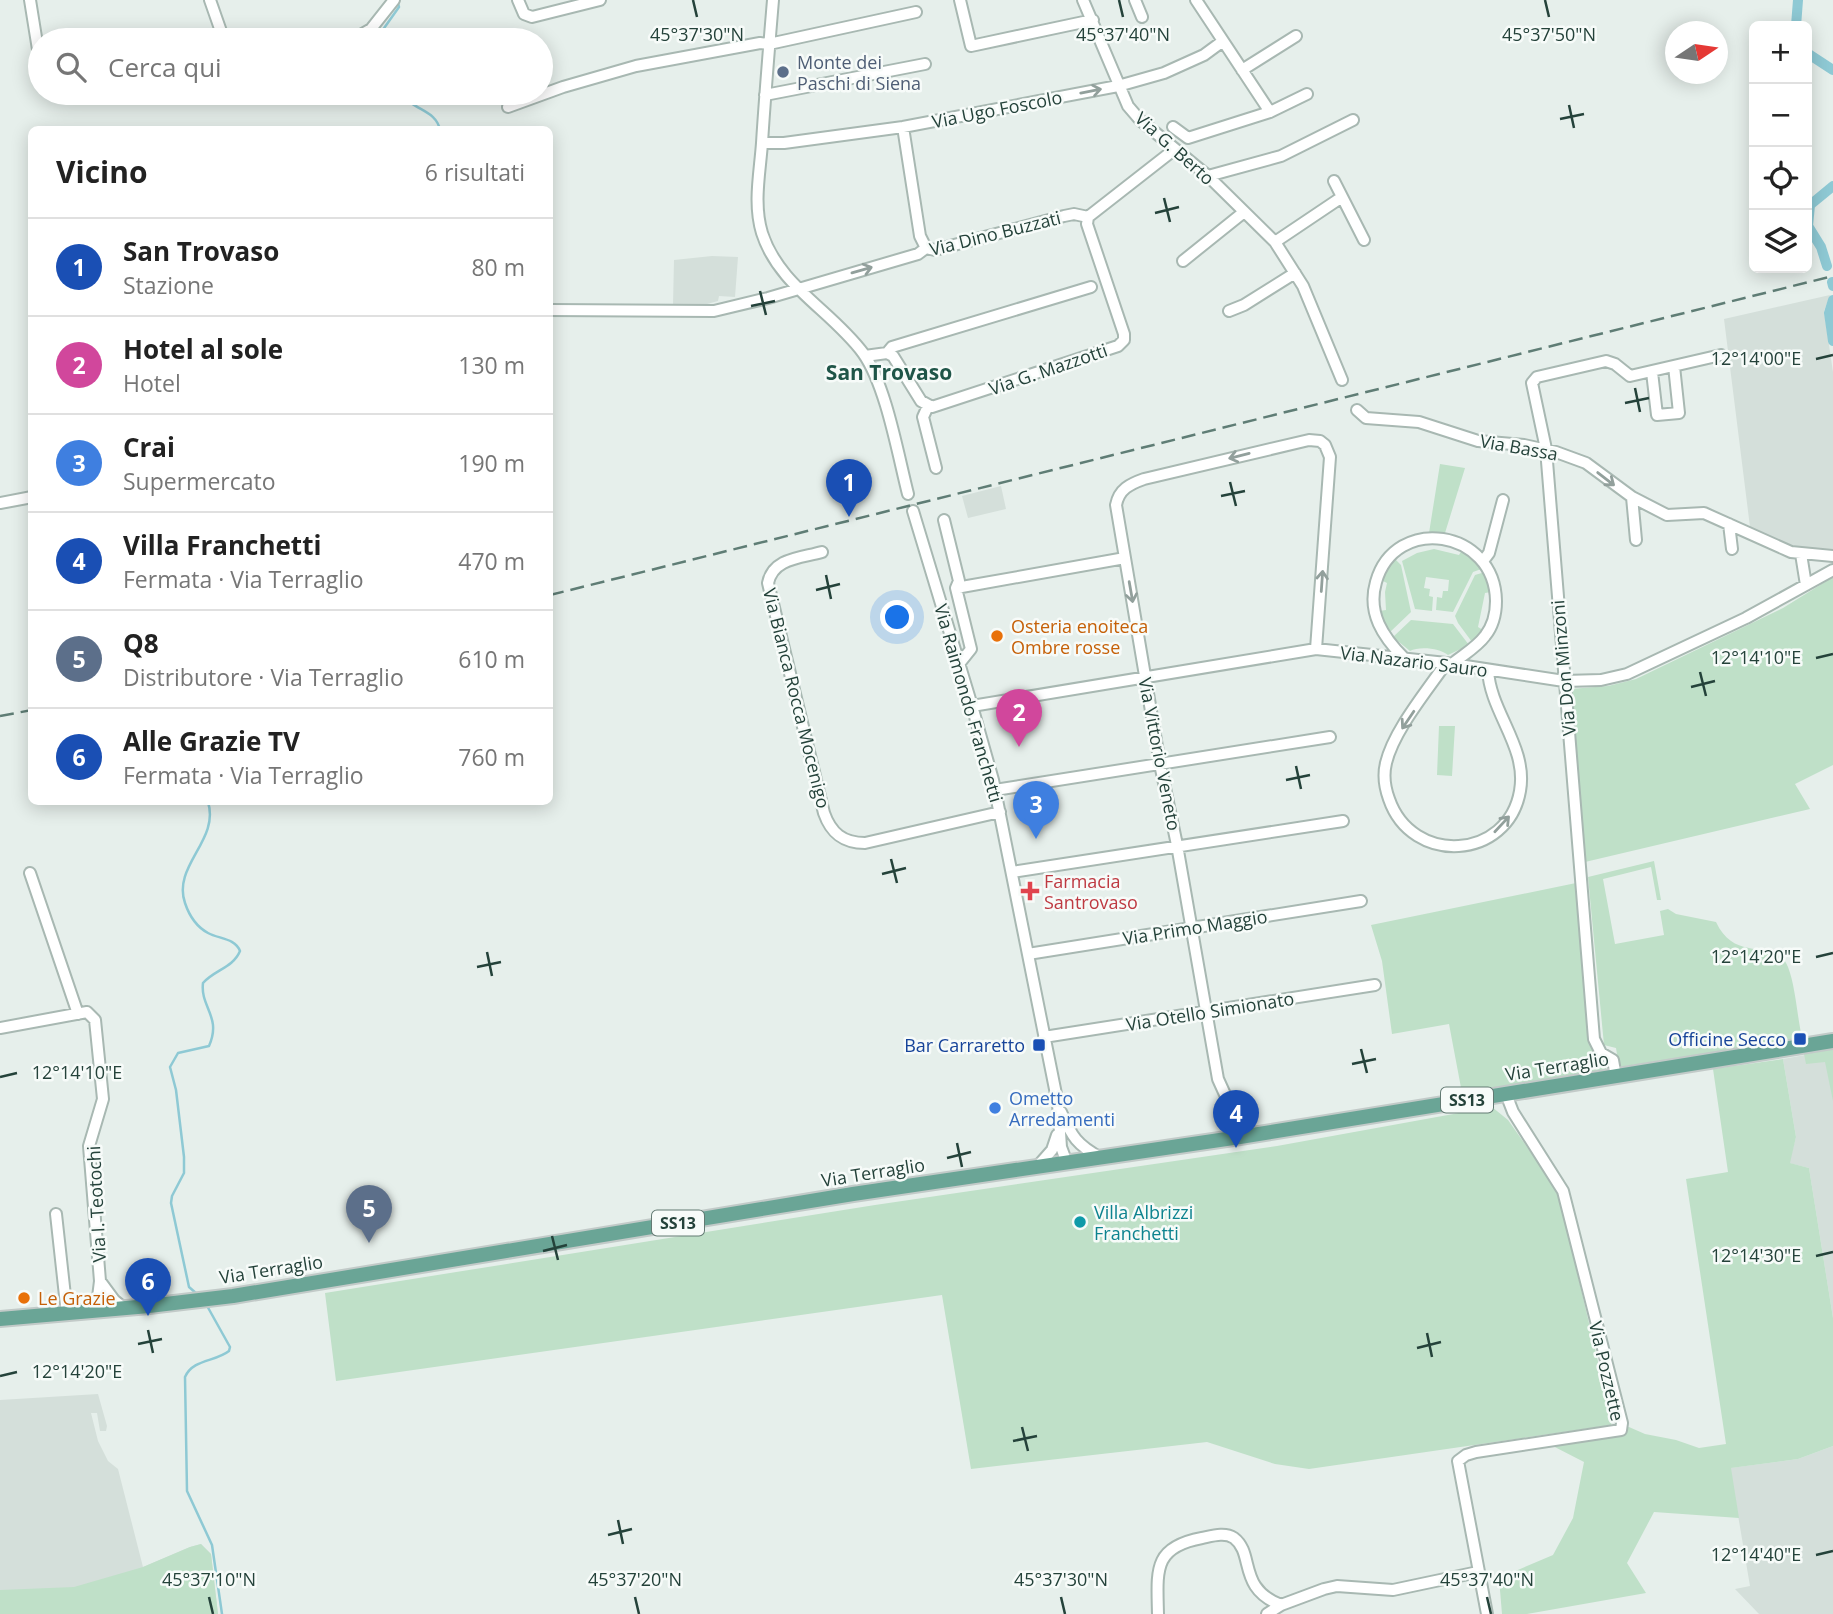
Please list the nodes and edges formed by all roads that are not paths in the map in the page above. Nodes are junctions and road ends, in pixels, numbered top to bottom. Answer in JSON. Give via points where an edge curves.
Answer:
{"nodes":[{"id":1,"x":30,"y":0,"type":"edge"},
{"id":2,"x":210,"y":0,"type":"edge"},
{"id":3,"x":394,"y":0,"type":"edge"},
{"id":4,"x":517,"y":0,"type":"edge"},
{"id":5,"x":600,"y":0,"type":"edge"},
{"id":6,"x":773,"y":0,"type":"edge"},
{"id":7,"x":960,"y":0,"type":"edge"},
{"id":8,"x":1083,"y":0,"type":"edge"},
{"id":9,"x":1135,"y":0,"type":"edge"},
{"id":10,"x":1202,"y":2,"type":"edge"},
{"id":11,"x":916,"y":12,"type":"dead end"},
{"id":12,"x":1142,"y":17,"type":"dead end"},
{"id":13,"x":1093,"y":20,"type":"junction"},
{"id":14,"x":35,"y":28,"type":"edge"},
{"id":15,"x":220,"y":28,"type":"edge"},
{"id":16,"x":372,"y":28,"type":"edge"},
{"id":17,"x":1296,"y":36,"type":"dead end"},
{"id":18,"x":1223,"y":41,"type":"junction"},
{"id":19,"x":769,"y":44,"type":"junction"},
{"id":20,"x":925,"y":64,"type":"dead end"},
{"id":21,"x":1242,"y":70,"type":"junction"},
{"id":22,"x":1118,"y":86,"type":"junction"},
{"id":23,"x":553,"y":91,"type":"edge"},
{"id":24,"x":1307,"y":94,"type":"dead end"},
{"id":25,"x":765,"y":95,"type":"junction"},
{"id":26,"x":514,"y":105,"type":"edge"},
{"id":27,"x":508,"y":107,"type":"dead end"},
{"id":28,"x":1270,"y":112,"type":"junction"},
{"id":29,"x":1353,"y":120,"type":"dead end"},
{"id":30,"x":903,"y":127,"type":"junction"},
{"id":31,"x":1174,"y":127,"type":"dead end"},
{"id":32,"x":762,"y":144,"type":"junction"},
{"id":33,"x":1175,"y":149,"type":"junction"},
{"id":34,"x":1208,"y":176,"type":"junction"},
{"id":35,"x":1335,"y":181,"type":"dead end"},
{"id":36,"x":1342,"y":197,"type":"junction"},
{"id":37,"x":1244,"y":212,"type":"junction"},
{"id":38,"x":1088,"y":217,"type":"junction"},
{"id":39,"x":1364,"y":240,"type":"dead end"},
{"id":40,"x":1275,"y":242,"type":"junction"},
{"id":41,"x":926,"y":248,"type":"junction"},
{"id":42,"x":1183,"y":261,"type":"dead end"},
{"id":43,"x":1295,"y":273,"type":"junction"},
{"id":44,"x":797,"y":288,"type":"junction"},
{"id":45,"x":1091,"y":288,"type":"dead end"},
{"id":46,"x":553,"y":310,"type":"edge"},
{"id":47,"x":1229,"y":311,"type":"dead end"},
{"id":48,"x":887,"y":353,"type":"junction"},
{"id":49,"x":1721,"y":355,"type":"dead end"},
{"id":50,"x":865,"y":356,"type":"junction"},
{"id":51,"x":1674,"y":366,"type":"junction"},
{"id":52,"x":1653,"y":372,"type":"junction"},
{"id":53,"x":1342,"y":380,"type":"dead end"},
{"id":54,"x":928,"y":406,"type":"junction"},
{"id":55,"x":1357,"y":410,"type":"dead end"},
{"id":56,"x":1546,"y":449,"type":"junction"},
{"id":57,"x":936,"y":468,"type":"dead end"},
{"id":58,"x":908,"y":494,"type":"dead end"},
{"id":59,"x":1632,"y":497,"type":"junction"},
{"id":60,"x":28,"y":498,"type":"edge"},
{"id":61,"x":1503,"y":500,"type":"dead end"},
{"id":62,"x":0,"y":502,"type":"edge"},
{"id":63,"x":913,"y":511,"type":"dead end"},
{"id":64,"x":944,"y":520,"type":"dead end"},
{"id":65,"x":1729,"y":524,"type":"junction"},
{"id":66,"x":1636,"y":540,"type":"dead end"},
{"id":67,"x":1732,"y":549,"type":"dead end"},
{"id":68,"x":822,"y":552,"type":"dead end"},
{"id":69,"x":1801,"y":554,"type":"junction"},
{"id":70,"x":1833,"y":556,"type":"edge"},
{"id":71,"x":1125,"y":558,"type":"junction"},
{"id":72,"x":1483,"y":561,"type":"junction"},
{"id":73,"x":1833,"y":570,"type":"edge"},
{"id":74,"x":1806,"y":585,"type":"junction"},
{"id":75,"x":957,"y":588,"type":"junction"},
{"id":76,"x":1316,"y":649,"type":"junction"},
{"id":77,"x":1404,"y":658,"type":"junction"},
{"id":78,"x":1449,"y":663,"type":"junction"},
{"id":79,"x":959,"y":664,"type":"junction"},
{"id":80,"x":1488,"y":670,"type":"junction"},
{"id":81,"x":1146,"y":677,"type":"junction"},
{"id":82,"x":1564,"y":681,"type":"junction"},
{"id":83,"x":972,"y":706,"type":"junction"},
{"id":84,"x":1330,"y":737,"type":"dead end"},
{"id":85,"x":1160,"y":764,"type":"junction"},
{"id":86,"x":995,"y":790,"type":"junction"},
{"id":87,"x":1000,"y":813,"type":"junction"},
{"id":88,"x":1343,"y":821,"type":"dead end"},
{"id":89,"x":1177,"y":845,"type":"junction"},
{"id":90,"x":1012,"y":872,"type":"junction"},
{"id":91,"x":30,"y":873,"type":"dead end"},
{"id":92,"x":1361,"y":901,"type":"dead end"},
{"id":93,"x":1190,"y":928,"type":"junction"},
{"id":94,"x":1028,"y":954,"type":"junction"},
{"id":95,"x":1375,"y":985,"type":"dead end"},
{"id":96,"x":1206,"y":1012,"type":"junction"},
{"id":97,"x":78,"y":1014,"type":"junction"},
{"id":98,"x":0,"y":1028,"type":"edge"},
{"id":99,"x":1044,"y":1037,"type":"junction"},
{"id":100,"x":1833,"y":1041,"type":"edge"},
{"id":101,"x":1616,"y":1077,"type":"junction"},
{"id":102,"x":1506,"y":1094,"type":"junction"},
{"id":103,"x":1058,"y":1104,"type":"junction"},
{"id":104,"x":1059,"y":1129,"type":"junction"},
{"id":105,"x":1070,"y":1134,"type":"junction"},
{"id":106,"x":1240,"y":1137,"type":"junction"},
{"id":107,"x":1101,"y":1158,"type":"junction"},
{"id":108,"x":1067,"y":1163,"type":"junction"},
{"id":109,"x":1037,"y":1167,"type":"junction"},
{"id":110,"x":56,"y":1213,"type":"dead end"},
{"id":111,"x":100,"y":1281,"type":"junction"},
{"id":112,"x":125,"y":1309,"type":"junction"},
{"id":113,"x":93,"y":1311,"type":"junction"},
{"id":114,"x":67,"y":1314,"type":"junction"},
{"id":115,"x":0,"y":1319,"type":"edge"},
{"id":116,"x":1478,"y":1572,"type":"junction"},
{"id":117,"x":1281,"y":1605,"type":"junction"},
{"id":118,"x":1158,"y":1614,"type":"edge"},
{"id":119,"x":1267,"y":1614,"type":"edge"},
{"id":120,"x":1486,"y":1614,"type":"edge"}],
"edges":[{"from":1,"to":14,"type":"street"},
{"from":2,"to":15,"type":"street"},
{"from":3,"to":16,"type":"street"},
{"from":4,"to":5,"type":"street","via":[[523,14],[532,17]]},
{"from":6,"to":19,"type":"street"},
{"from":7,"to":13,"type":"street","via":[[971,46]]},
{"from":8,"to":13,"type":"street","name":"Via G. Berto"},
{"from":9,"to":12,"type":"street"},
{"from":10,"to":18,"type":"street"},
{"from":11,"to":19,"type":"street"},
{"from":13,"to":22,"type":"street","name":"Via G. Berto"},
{"from":17,"to":21,"type":"street"},
{"from":18,"to":21,"type":"street"},
{"from":18,"to":22,"type":"street","name":"Via Ugo Foscolo","via":[[1164,73]]},
{"from":19,"to":23,"type":"street","via":[[636,66]]},
{"from":19,"to":25,"type":"street"},
{"from":20,"to":25,"type":"street"},
{"from":21,"to":28,"type":"street"},
{"from":30,"to":22,"type":"street","name":"Via Ugo Foscolo","one_way":true},
{"from":22,"to":33,"type":"street","name":"Via G. Berto","via":[[1140,120]]},
{"from":24,"to":28,"type":"street"},
{"from":25,"to":32,"type":"street"},
{"from":26,"to":27,"type":"street"},
{"from":28,"to":31,"type":"street","via":[[1188,138]]},
{"from":29,"to":34,"type":"street","via":[[1281,156]]},
{"from":30,"to":32,"type":"street","name":"Via Ugo Foscolo"},
{"from":30,"to":41,"type":"street","via":[[920,236]]},
{"from":32,"to":44,"type":"street","via":[[759,224],[773,259]]},
{"from":33,"to":34,"type":"street","name":"Via G. Berto"},
{"from":33,"to":38,"type":"street"},
{"from":34,"to":37,"type":"street","name":"Via G. Berto"},
{"from":35,"to":36,"type":"street"},
{"from":36,"to":39,"type":"street"},
{"from":36,"to":40,"type":"street"},
{"from":37,"to":40,"type":"street","name":"Via G. Berto"},
{"from":37,"to":42,"type":"street"},
{"from":38,"to":41,"type":"street","name":"Via Dino Buzzati","via":[[1073,214],[935,250]]},
{"from":38,"to":54,"type":"street","name":"Via G. Mazzotti","via":[[1124,340],[1118,346],[938,407]]},
{"from":40,"to":43,"type":"street","name":"Via G. Berto"},
{"from":44,"to":41,"type":"street","name":"Via Dino Buzzati","one_way":true},
{"from":43,"to":47,"type":"street"},
{"from":43,"to":53,"type":"street","name":"Via G. Berto"},
{"from":44,"to":46,"type":"street","name":"Via Dino Buzzati","via":[[714,311]]},
{"from":44,"to":50,"type":"street"},
{"from":45,"to":48,"type":"street","via":[[892,347]]},
{"from":48,"to":50,"type":"street"},
{"from":48,"to":54,"type":"street"},
{"from":49,"to":51,"type":"street","name":"Via Don Minzoni"},
{"from":50,"to":58,"type":"street","via":[[881,392]]},
{"from":51,"to":52,"type":"street","name":"Via Don Minzoni"},
{"from":51,"to":52,"type":"street","via":[[1679,413],[1657,415]]},
{"from":52,"to":56,"type":"street","name":"Via Don Minzoni","via":[[1630,376],[1606,361],[1534,379]]},
{"from":54,"to":57,"type":"street","via":[[923,417]]},
{"from":55,"to":56,"type":"street","name":"Via Bassa","via":[[1366,418],[1419,422],[1478,442]]},
{"from":56,"to":59,"type":"street","name":"Via Bassa","one_way":true,"via":[[1586,463]]},
{"from":56,"to":82,"type":"street","name":"Via Don Minzoni"},
{"from":59,"to":65,"type":"street","name":"Via Bassa","via":[[1667,515],[1704,513]]},
{"from":59,"to":66,"type":"street"},
{"from":60,"to":62,"type":"street"},
{"from":61,"to":72,"type":"street"},
{"from":63,"to":79,"type":"street","name":"Via Raimondo Franchetti"},
{"from":64,"to":75,"type":"street"},
{"from":65,"to":67,"type":"street"},
{"from":65,"to":69,"type":"street","name":"Via Bassa"},
{"from":68,"to":87,"type":"street","name":"Via Bianca Rocca Mocenigo","via":[[780,564],[768,583],[824,813],[833,831],[843,840],[865,843]]},
{"from":69,"to":70,"type":"street","name":"Via Bassa"},
{"from":69,"to":74,"type":"street"},
{"from":71,"to":75,"type":"street"},
{"from":76,"to":71,"type":"street","name":"Via Vittorio Veneto","one_way":true,"via":[[1330,457],[1320,441],[1279,446],[1131,484],[1116,505]]},
{"from":71,"to":81,"type":"street","name":"Via Vittorio Veneto","one_way":true},
{"from":72,"to":77,"type":"street","via":[[1465,545],[1436,537],[1403,546],[1386,562],[1377,579],[1373,607],[1377,622]]},
{"from":72,"to":78,"type":"street","via":[[1496,592],[1492,625],[1485,636]]},
{"from":73,"to":74,"type":"street","name":"Via Nazario Sauro"},
{"from":74,"to":82,"type":"street","name":"Via Nazario Sauro","via":[[1627,674]]},
{"from":75,"to":79,"type":"street","via":[[971,649]]},
{"from":76,"to":77,"type":"street","name":"Via Nazario Sauro"},
{"from":76,"to":81,"type":"street","name":"Via Nazario Sauro"},
{"from":77,"to":78,"type":"street","name":"Via Nazario Sauro"},
{"from":78,"to":80,"type":"street","name":"Via Nazario Sauro"},
{"from":78,"to":80,"type":"street","one_way":true,"via":[[1403,727],[1385,772],[1387,794],[1402,823],[1423,840],[1449,847],[1476,842],[1499,829],[1520,793],[1521,765],[1489,686]]},
{"from":79,"to":83,"type":"street","name":"Via Raimondo Franchetti"},
{"from":80,"to":82,"type":"street","name":"Via Nazario Sauro"},
{"from":81,"to":83,"type":"street","name":"Via Nazario Sauro"},
{"from":81,"to":85,"type":"street","name":"Via Vittorio Veneto"},
{"from":82,"to":101,"type":"street","name":"Via Don Minzoni","via":[[1594,1039],[1601,1053],[1613,1060]]},
{"from":83,"to":86,"type":"street","name":"Via Raimondo Franchetti"},
{"from":84,"to":85,"type":"street"},
{"from":85,"to":86,"type":"street"},
{"from":85,"to":89,"type":"street","name":"Via Vittorio Veneto"},
{"from":86,"to":87,"type":"street","name":"Via Raimondo Franchetti"},
{"from":87,"to":90,"type":"street","name":"Via Raimondo Franchetti"},
{"from":88,"to":89,"type":"street"},
{"from":89,"to":90,"type":"street"},
{"from":89,"to":93,"type":"street","name":"Via Vittorio Veneto"},
{"from":90,"to":94,"type":"street","name":"Via Raimondo Franchetti"},
{"from":91,"to":97,"type":"street"},
{"from":92,"to":93,"type":"street","name":"Via Primo Maggio"},
{"from":93,"to":94,"type":"street","name":"Via Primo Maggio"},
{"from":93,"to":96,"type":"street","name":"Via Vittorio Veneto"},
{"from":94,"to":99,"type":"street","name":"Via Raimondo Franchetti"},
{"from":95,"to":96,"type":"street","name":"Via Otello Simionato"},
{"from":96,"to":99,"type":"street","name":"Via Otello Simionato"},
{"from":96,"to":106,"type":"street","name":"Via Vittorio Veneto","via":[[1220,1086]]},
{"from":97,"to":98,"type":"street"},
{"from":97,"to":111,"type":"street","name":"Via I. Teotochi","via":[[87,1012],[95,1020],[103,1099],[89,1146]]},
{"from":99,"to":103,"type":"street","name":"Via Raimondo Franchetti"},
{"from":100,"to":101,"type":"main road","name":"Via Terraglio","number":"SS13"},
{"from":101,"to":102,"type":"main road","name":"Via Terraglio","number":"SS13"},
{"from":102,"to":106,"type":"main road","name":"Via Terraglio","number":"SS13"},
{"from":102,"to":116,"type":"street","name":"Via Pozzette","via":[[1563,1191],[1622,1423],[1621,1430],[1476,1452],[1458,1461]]},
{"from":103,"to":104,"type":"street","name":"Via Raimondo Franchetti"},
{"from":103,"to":105,"type":"street","name":"Via Raimondo Franchetti"},
{"from":104,"to":108,"type":"street","name":"Via Raimondo Franchetti"},
{"from":104,"to":109,"type":"street","name":"Via Raimondo Franchetti","via":[[1052,1150]]},
{"from":105,"to":107,"type":"street","name":"Via Raimondo Franchetti"},
{"from":105,"to":108,"type":"street","name":"Via Raimondo Franchetti"},
{"from":106,"to":107,"type":"main road","name":"Via Terraglio","number":"SS13"},
{"from":107,"to":108,"type":"main road","name":"Via Terraglio","number":"SS13"},
{"from":108,"to":109,"type":"main road","name":"Via Terraglio","number":"SS13"},
{"from":109,"to":112,"type":"main road","name":"Via Terraglio","number":"SS13","via":[[233,1296]]},
{"from":110,"to":114,"type":"street"},
{"from":111,"to":112,"type":"street","name":"Via I. Teotochi"},
{"from":111,"to":113,"type":"street","name":"Via I. Teotochi"},
{"from":112,"to":113,"type":"main road","name":"Via Terraglio","number":"SS13"},
{"from":113,"to":114,"type":"main road","name":"Via Terraglio","number":"SS13"},
{"from":114,"to":115,"type":"main road","name":"Via Terraglio","number":"SS13"},
{"from":116,"to":117,"type":"street","via":[[1393,1590],[1337,1586]]},
{"from":116,"to":120,"type":"street","name":"Via Pozzette"},
{"from":117,"to":118,"type":"street","via":[[1254,1586],[1240,1545],[1225,1535],[1192,1540],[1165,1552],[1159,1572]]},
{"from":117,"to":119,"type":"street"}]}
